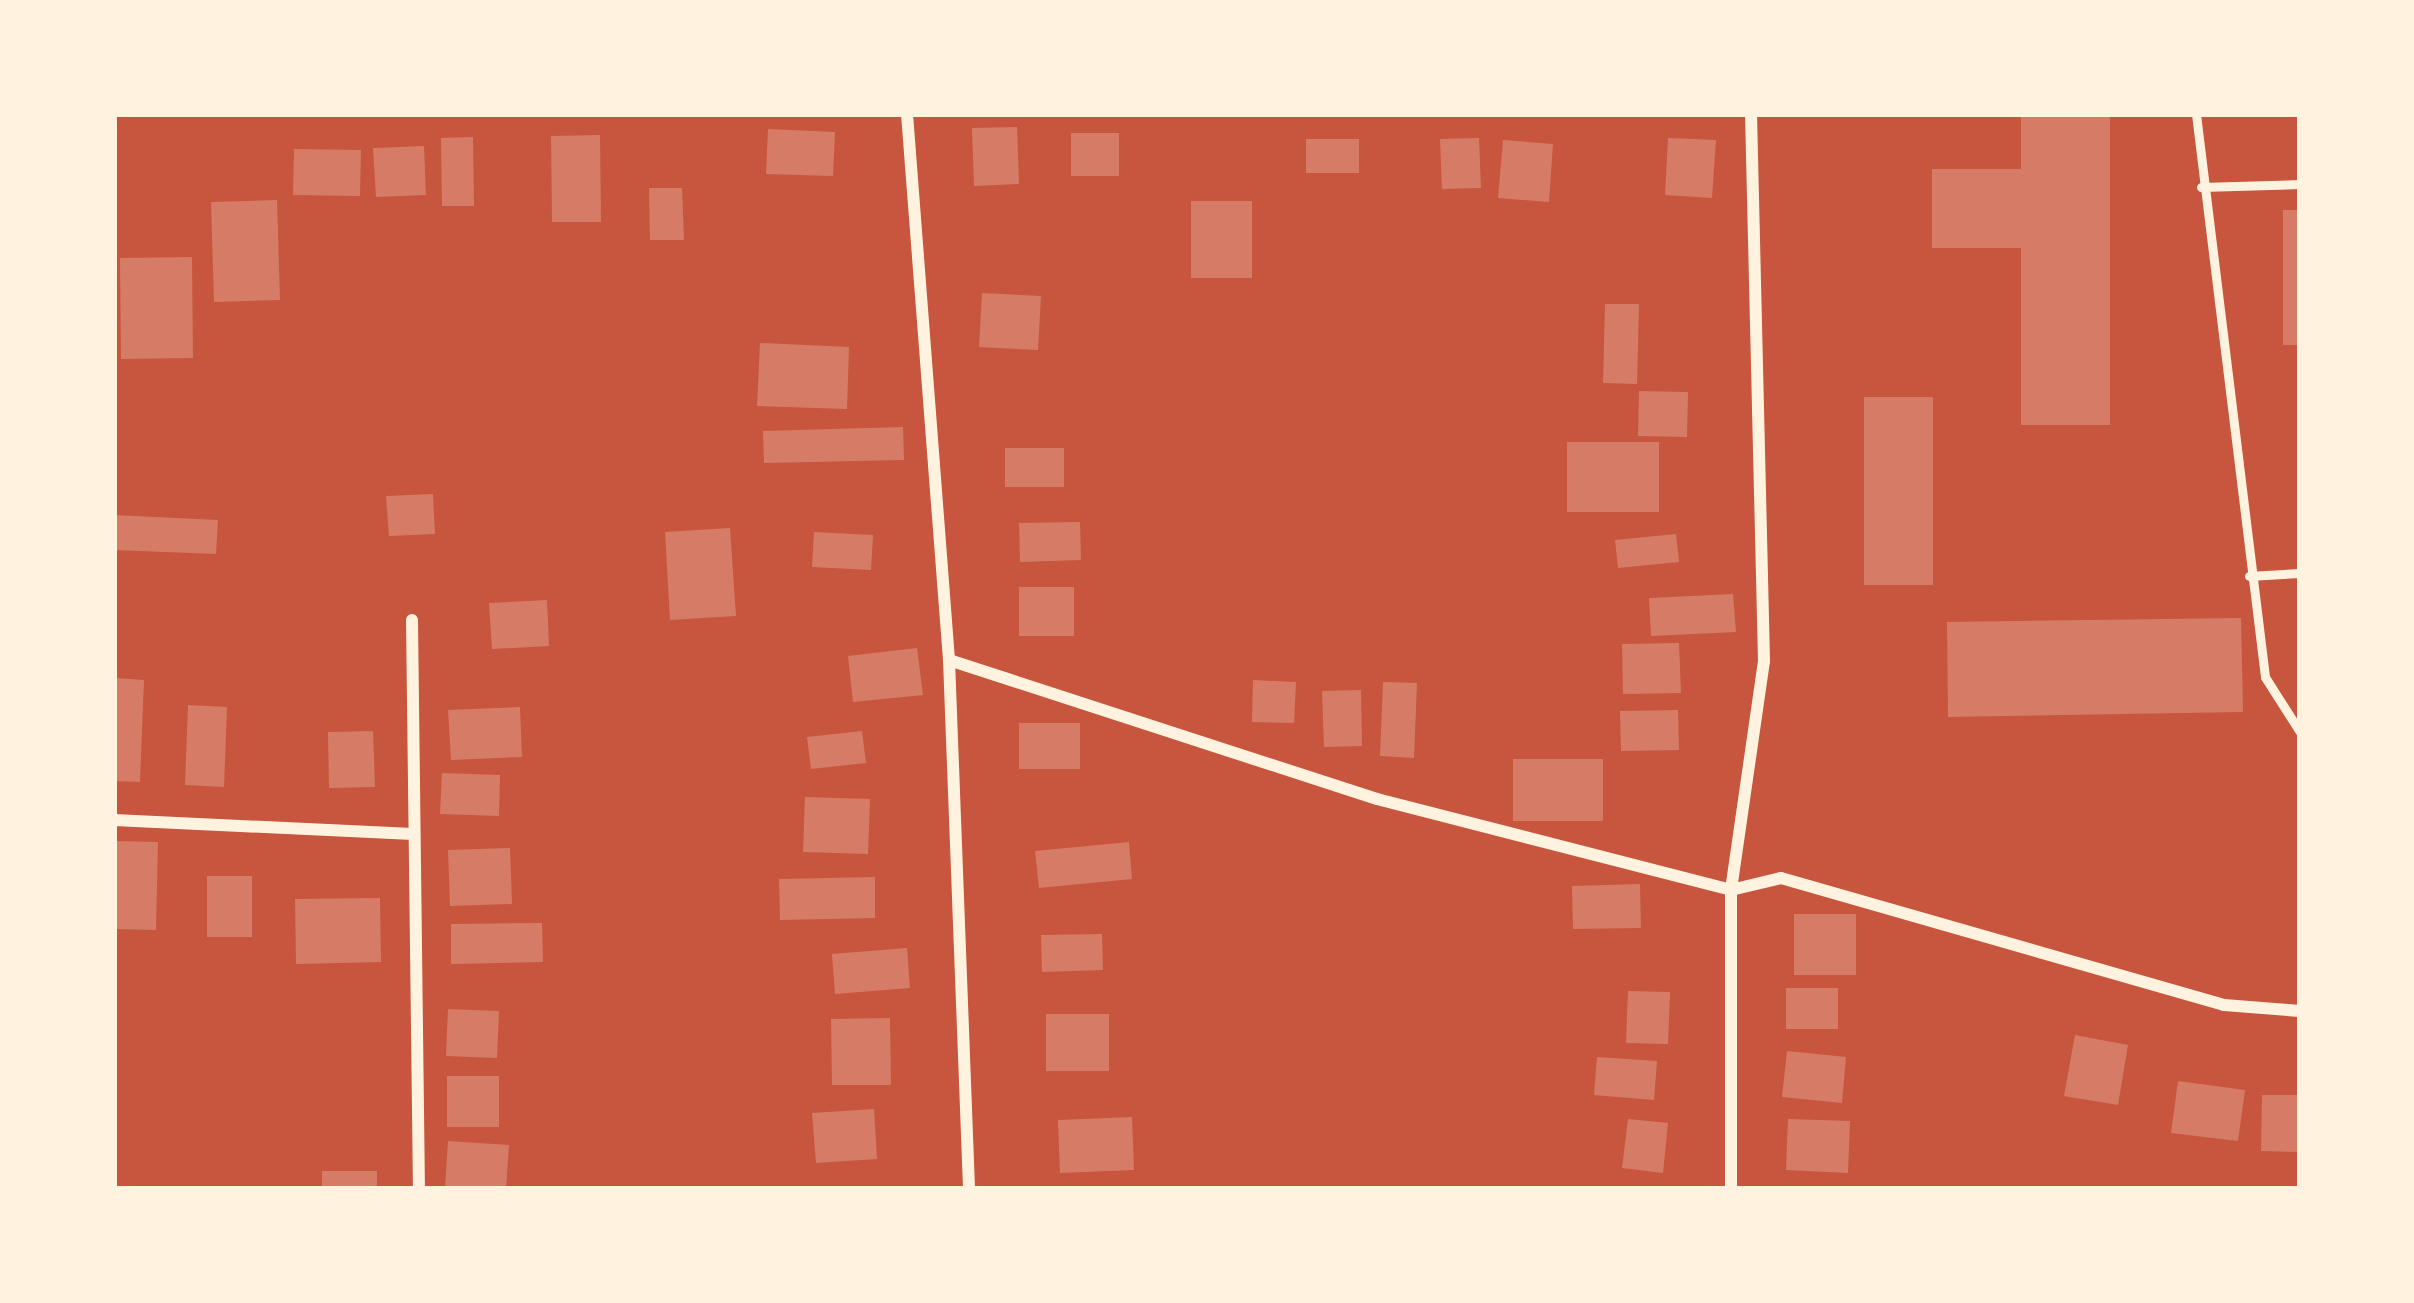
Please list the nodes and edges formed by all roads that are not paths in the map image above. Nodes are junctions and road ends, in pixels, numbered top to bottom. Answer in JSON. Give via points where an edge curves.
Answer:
{"nodes":[{"id":1,"x":907,"y":114,"type":"edge"},
{"id":2,"x":1751,"y":114,"type":"edge"},
{"id":3,"x":2196,"y":114,"type":"edge"},
{"id":4,"x":2300,"y":184,"type":"edge"},
{"id":5,"x":2201,"y":187,"type":"junction"},
{"id":6,"x":2300,"y":573,"type":"edge"},
{"id":7,"x":2249,"y":576,"type":"junction"},
{"id":8,"x":412,"y":620,"type":"dead end"},
{"id":9,"x":949,"y":661,"type":"junction"},
{"id":10,"x":2300,"y":732,"type":"edge"},
{"id":11,"x":114,"y":820,"type":"edge"},
{"id":12,"x":409,"y":834,"type":"junction"},
{"id":13,"x":1731,"y":890,"type":"junction"},
{"id":14,"x":2300,"y":1011,"type":"edge"},
{"id":15,"x":419,"y":1189,"type":"edge"},
{"id":16,"x":969,"y":1189,"type":"edge"},
{"id":17,"x":1731,"y":1189,"type":"edge"}],
"edges":[{"from":1,"to":9,"type":"street"},
{"from":2,"to":13,"type":"street","via":[[1764,661]]},
{"from":3,"to":5,"type":"lane"},
{"from":4,"to":5,"type":"lane"},
{"from":5,"to":7,"type":"lane"},
{"from":6,"to":7,"type":"lane"},
{"from":7,"to":10,"type":"lane","via":[[2265,676]]},
{"from":8,"to":12,"type":"street"},
{"from":9,"to":13,"type":"street","via":[[1377,799]]},
{"from":9,"to":16,"type":"street"},
{"from":11,"to":12,"type":"street"},
{"from":12,"to":15,"type":"street"},
{"from":13,"to":14,"type":"street","via":[[1781,878],[2224,1005]]},
{"from":13,"to":17,"type":"street"}]}
